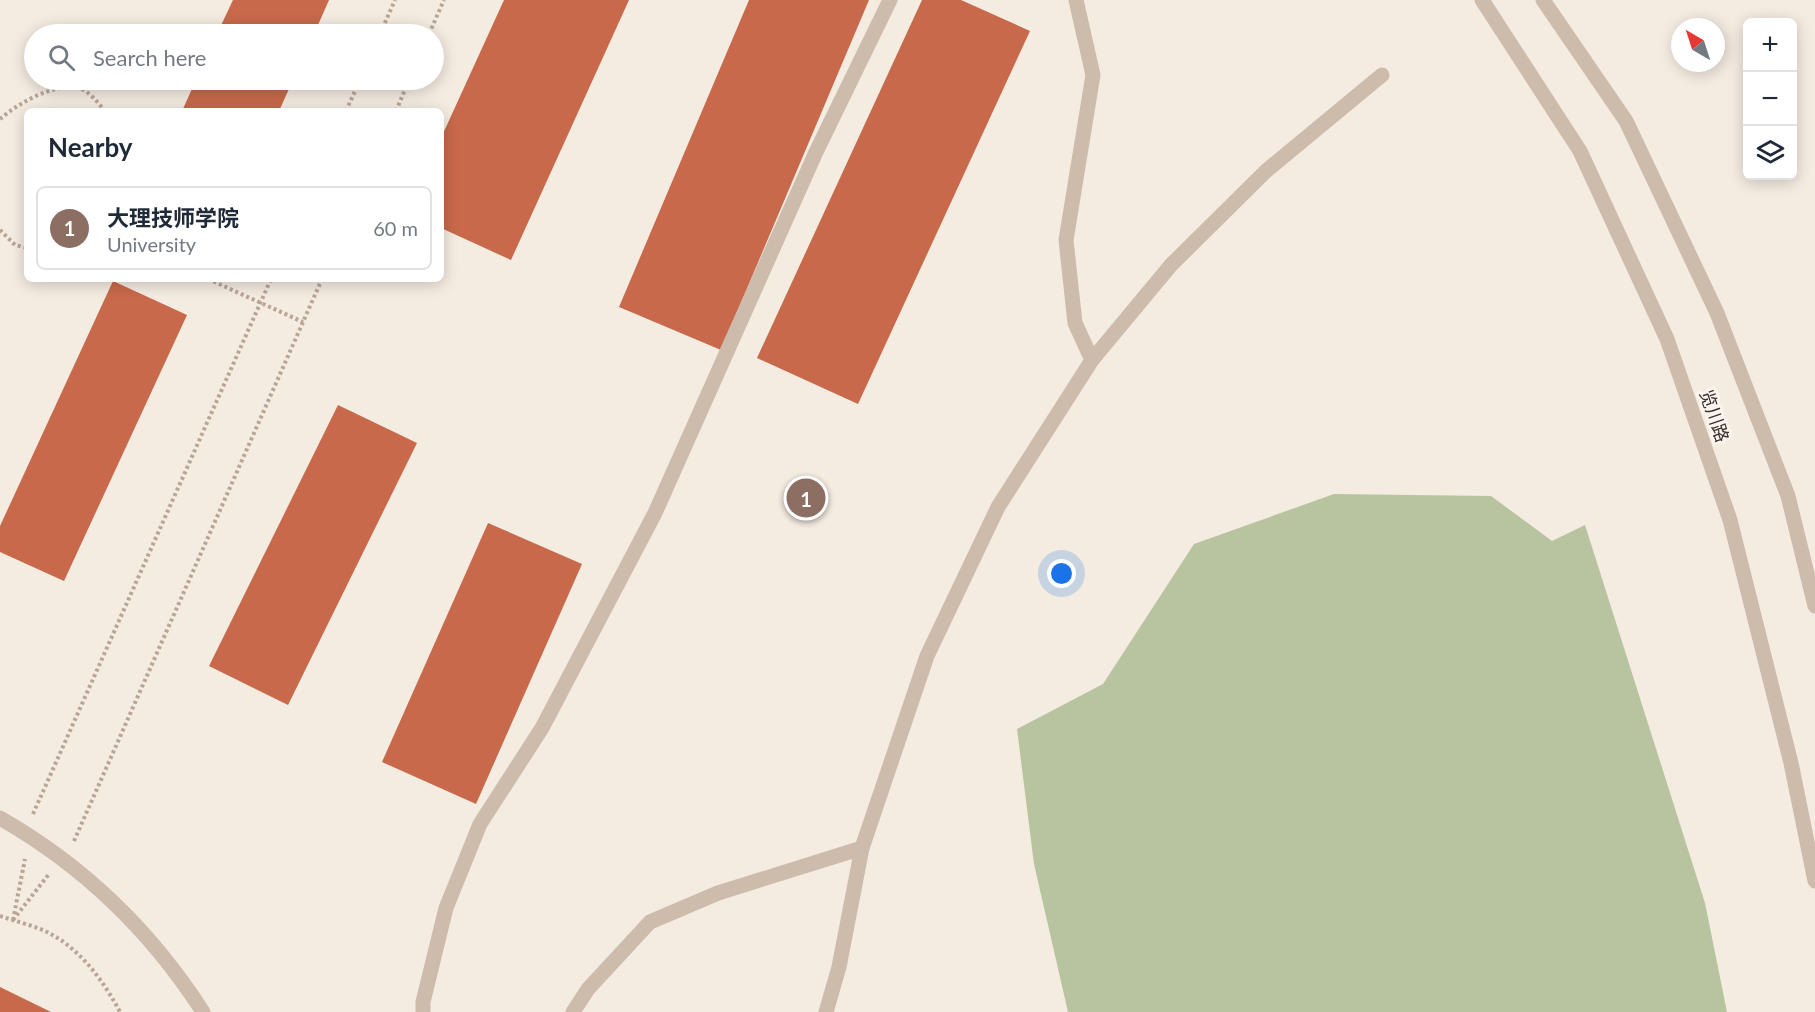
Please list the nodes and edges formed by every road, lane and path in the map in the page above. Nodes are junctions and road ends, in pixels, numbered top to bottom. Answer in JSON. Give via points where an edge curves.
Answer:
{"nodes":[{"id":1,"x":395,"y":0,"type":"edge"},
{"id":2,"x":444,"y":0,"type":"edge"},
{"id":3,"x":890,"y":0,"type":"edge"},
{"id":4,"x":1076,"y":0,"type":"edge"},
{"id":5,"x":1482,"y":0,"type":"edge"},
{"id":6,"x":1543,"y":0,"type":"edge"},
{"id":7,"x":384,"y":24,"type":"edge"},
{"id":8,"x":433,"y":24,"type":"edge"},
{"id":9,"x":1382,"y":75,"type":"dead end"},
{"id":10,"x":56,"y":90,"type":"edge"},
{"id":11,"x":82,"y":90,"type":"edge"},
{"id":12,"x":355,"y":90,"type":"edge"},
{"id":13,"x":405,"y":90,"type":"edge"},
{"id":14,"x":102,"y":108,"type":"edge"},
{"id":15,"x":347,"y":108,"type":"edge"},
{"id":16,"x":397,"y":108,"type":"edge"},
{"id":17,"x":0,"y":119,"type":"edge"},
{"id":18,"x":0,"y":230,"type":"edge"},
{"id":19,"x":24,"y":247,"type":"edge"},
{"id":20,"x":214,"y":282,"type":"edge"},
{"id":21,"x":270,"y":282,"type":"edge"},
{"id":22,"x":321,"y":282,"type":"edge"},
{"id":23,"x":260,"y":304,"type":"junction"},
{"id":24,"x":303,"y":322,"type":"junction"},
{"id":25,"x":1092,"y":360,"type":"junction"},
{"id":26,"x":1815,"y":606,"type":"edge"},
{"id":27,"x":0,"y":818,"type":"edge"},
{"id":28,"x":29,"y":835,"type":"junction"},
{"id":29,"x":862,"y":848,"type":"junction"},
{"id":30,"x":62,"y":857,"type":"junction"},
{"id":31,"x":1815,"y":882,"type":"edge"},
{"id":32,"x":0,"y":916,"type":"edge"},
{"id":33,"x":13,"y":920,"type":"junction"},
{"id":34,"x":120,"y":1012,"type":"edge"},
{"id":35,"x":203,"y":1012,"type":"edge"},
{"id":36,"x":423,"y":1012,"type":"edge"},
{"id":37,"x":573,"y":1012,"type":"edge"},
{"id":38,"x":826,"y":1012,"type":"edge"}],
"edges":[{"from":1,"to":7,"type":"path"},
{"from":2,"to":8,"type":"path"},
{"from":3,"to":36,"type":"street","via":[[816,152],[655,513],[542,728],[480,824],[446,908]]},
{"from":4,"to":25,"type":"street","via":[[1094,75],[1066,240],[1075,323]]},
{"from":5,"to":31,"type":"street","name":"览川路","via":[[1580,151],[1666,339],[1730,520],[1791,763]]},
{"from":6,"to":26,"type":"street","via":[[1626,121],[1717,313],[1788,496]]},
{"from":9,"to":25,"type":"street","via":[[1266,171],[1171,266]]},
{"from":10,"to":17,"type":"path","via":[[20,103]]},
{"from":11,"to":14,"type":"path"},
{"from":12,"to":15,"type":"path"},
{"from":13,"to":16,"type":"path"},
{"from":18,"to":19,"type":"path","via":[[15,245]]},
{"from":20,"to":23,"type":"path"},
{"from":21,"to":23,"type":"path"},
{"from":22,"to":24,"type":"path"},
{"from":23,"to":24,"type":"path"},
{"from":23,"to":28,"type":"path","via":[[33,813]]},
{"from":24,"to":30,"type":"path","via":[[74,841]]},
{"from":25,"to":29,"type":"street","via":[[998,507],[927,656]]},
{"from":27,"to":28,"type":"street"},
{"from":28,"to":30,"type":"street"},
{"from":28,"to":33,"type":"path"},
{"from":29,"to":37,"type":"street","via":[[718,893],[650,921],[588,989]]},
{"from":29,"to":38,"type":"street","via":[[839,967]]},
{"from":30,"to":33,"type":"path"},
{"from":30,"to":35,"type":"street","via":[[120,906],[175,968]]},
{"from":32,"to":33,"type":"path"},
{"from":33,"to":34,"type":"path","via":[[46,932],[83,959]]}]}
